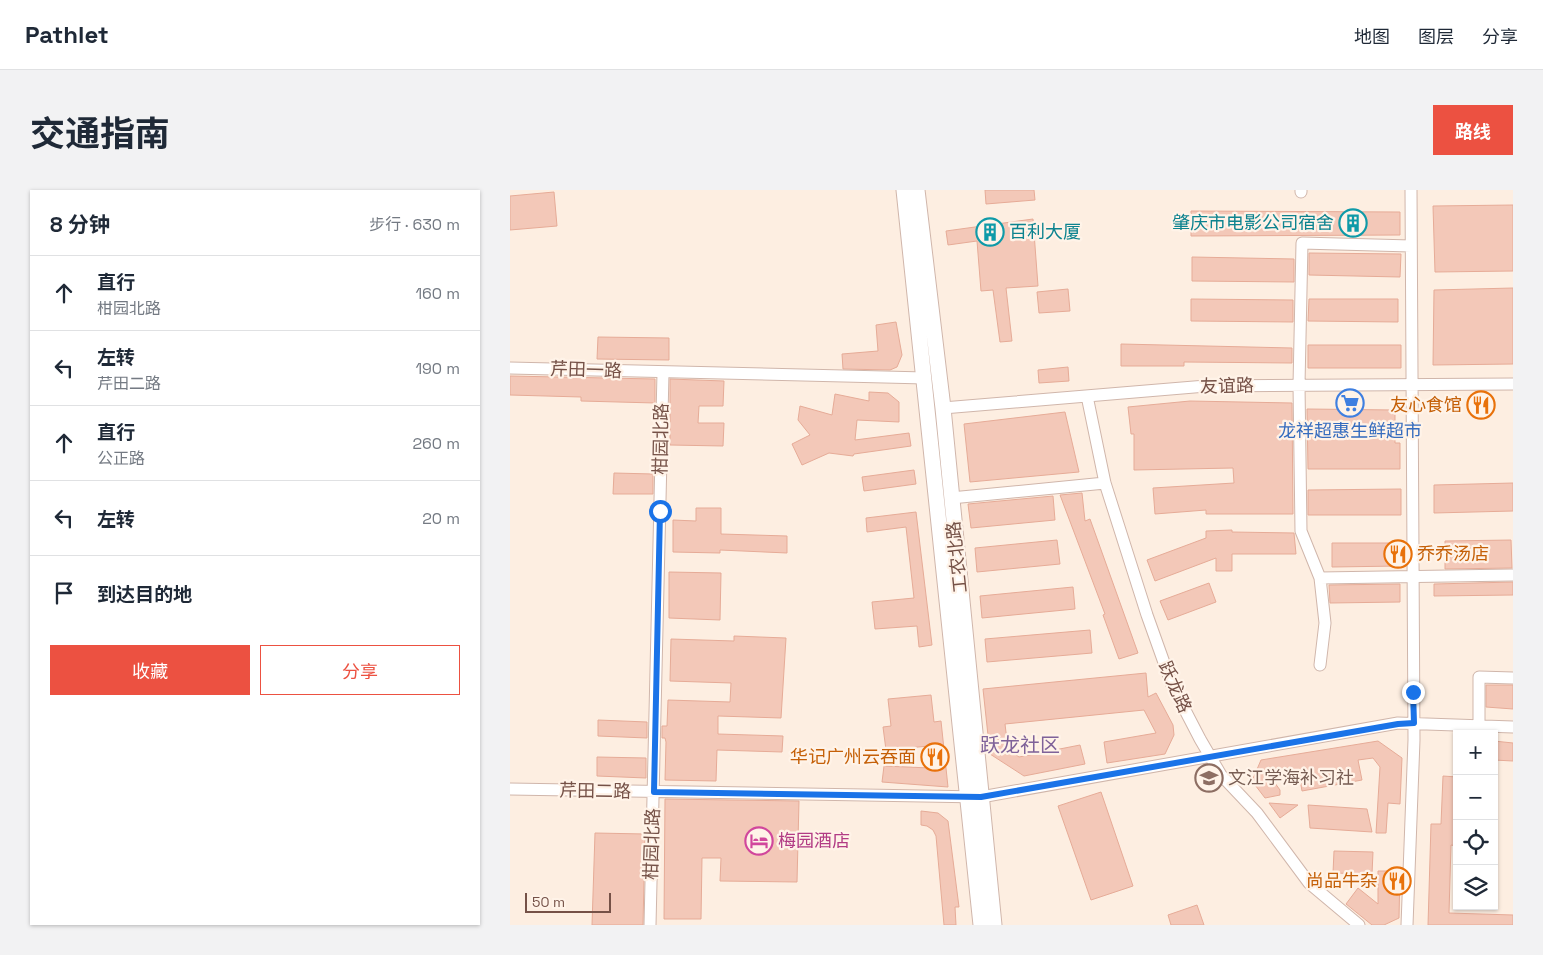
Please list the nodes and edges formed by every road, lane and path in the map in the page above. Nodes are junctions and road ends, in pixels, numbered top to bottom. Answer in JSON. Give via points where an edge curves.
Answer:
{"nodes":[{"id":1,"x":904,"y":190,"type":"edge"},
{"id":2,"x":917,"y":190,"type":"edge"},
{"id":3,"x":1411,"y":190,"type":"edge"},
{"id":4,"x":1411,"y":246,"type":"junction"},
{"id":5,"x":510,"y":368,"type":"edge"},
{"id":6,"x":663,"y":373,"type":"junction"},
{"id":7,"x":925,"y":378,"type":"junction"},
{"id":8,"x":1411,"y":384,"type":"junction"},
{"id":9,"x":1513,"y":384,"type":"edge"},
{"id":10,"x":1300,"y":385,"type":"junction"},
{"id":11,"x":1087,"y":396,"type":"junction"},
{"id":12,"x":942,"y":408,"type":"junction"},
{"id":13,"x":1105,"y":483,"type":"junction"},
{"id":14,"x":951,"y":498,"type":"junction"},
{"id":15,"x":1513,"y":575,"type":"edge"},
{"id":16,"x":1412,"y":577,"type":"junction"},
{"id":17,"x":1320,"y":578,"type":"junction"},
{"id":18,"x":1320,"y":665,"type":"dead end"},
{"id":19,"x":1513,"y":678,"type":"edge"},
{"id":20,"x":1414,"y":723,"type":"junction"},
{"id":21,"x":1479,"y":725,"type":"junction"},
{"id":22,"x":1513,"y":727,"type":"edge"},
{"id":23,"x":1209,"y":757,"type":"junction"},
{"id":24,"x":510,"y":789,"type":"edge"},
{"id":25,"x":654,"y":792,"type":"junction"},
{"id":26,"x":973,"y":797,"type":"junction"},
{"id":27,"x":650,"y":925,"type":"edge"},
{"id":28,"x":981,"y":925,"type":"edge"},
{"id":29,"x":994,"y":925,"type":"edge"},
{"id":30,"x":1359,"y":925,"type":"edge"},
{"id":31,"x":1407,"y":925,"type":"edge"}],
"edges":[{"from":1,"to":7,"type":"street","name":"工农北路"},
{"from":2,"to":12,"type":"street","name":"工农北路"},
{"from":3,"to":4,"type":"street"},
{"from":4,"to":8,"type":"street"},
{"from":4,"to":10,"type":"street","via":[[1302,243]]},
{"from":5,"to":6,"type":"street","name":"芹田一路"},
{"from":6,"to":7,"type":"street","name":"芹田一路"},
{"from":6,"to":25,"type":"street","name":"柑园北路"},
{"from":7,"to":26,"type":"street","name":"工农北路"},
{"from":8,"to":9,"type":"street","name":"友谊路"},
{"from":8,"to":10,"type":"street","name":"友谊路"},
{"from":8,"to":16,"type":"street"},
{"from":10,"to":11,"type":"street","name":"友谊路","via":[[1206,386]]},
{"from":10,"to":17,"type":"street","via":[[1301,531]]},
{"from":11,"to":12,"type":"street","name":"友谊路"},
{"from":11,"to":13,"type":"street","name":"跃龙路"},
{"from":12,"to":14,"type":"street","name":"工农北路"},
{"from":13,"to":14,"type":"street"},
{"from":13,"to":23,"type":"street","name":"跃龙路","via":[[1172,684]]},
{"from":14,"to":26,"type":"street","name":"工农北路"},
{"from":15,"to":16,"type":"street"},
{"from":16,"to":17,"type":"street"},
{"from":16,"to":20,"type":"street"},
{"from":17,"to":18,"type":"street","via":[[1325,623]]},
{"from":19,"to":21,"type":"street","via":[[1479,677]]},
{"from":20,"to":21,"type":"street","name":"芹田二路"},
{"from":20,"to":23,"type":"street","name":"芹田二路"},
{"from":20,"to":31,"type":"street"},
{"from":21,"to":22,"type":"street","name":"芹田二路"},
{"from":23,"to":26,"type":"street","name":"芹田二路"},
{"from":23,"to":30,"type":"street","name":"跃龙路","via":[[1221,775],[1258,813],[1309,883]]},
{"from":24,"to":25,"type":"street","name":"芹田二路"},
{"from":25,"to":26,"type":"street","name":"芹田二路"},
{"from":25,"to":27,"type":"street","name":"柑园北路"},
{"from":26,"to":28,"type":"street","name":"工农北路"},
{"from":26,"to":29,"type":"street","name":"工农北路"}]}
